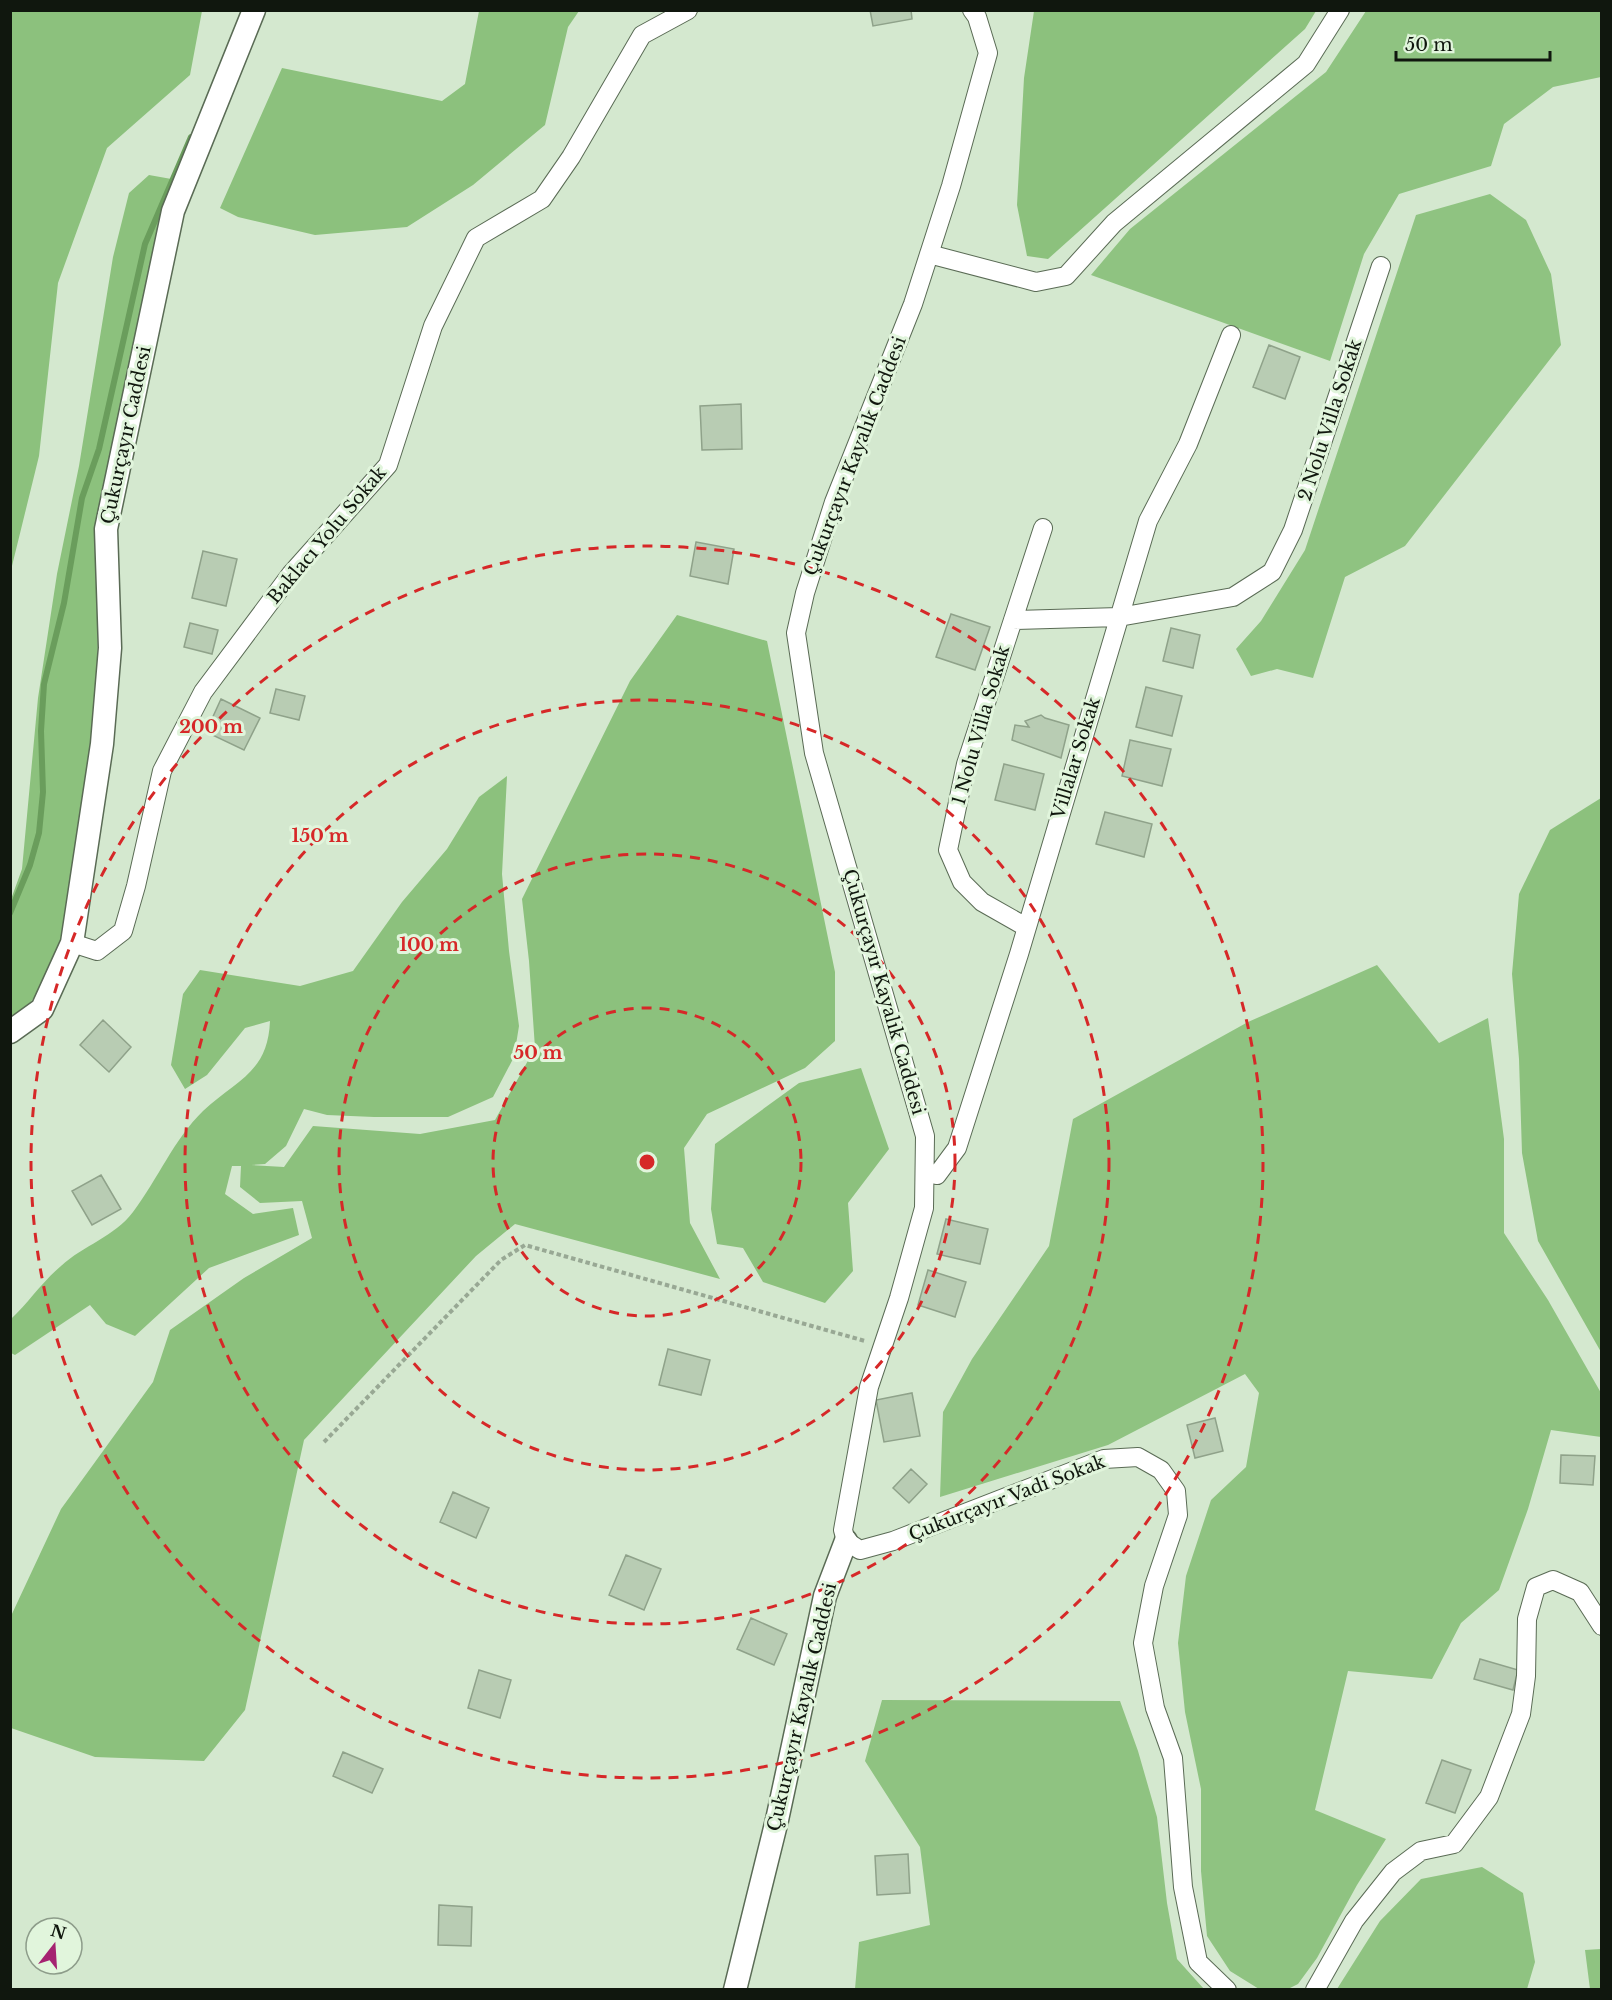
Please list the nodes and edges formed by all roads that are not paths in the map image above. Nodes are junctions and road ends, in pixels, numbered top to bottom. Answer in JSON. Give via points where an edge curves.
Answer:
{"nodes":[{"id":1,"x":255,"y":10,"type":"edge"},
{"id":2,"x":688,"y":10,"type":"edge"},
{"id":3,"x":972,"y":10,"type":"edge"},
{"id":4,"x":1340,"y":10,"type":"edge"},
{"id":5,"x":929,"y":254,"type":"junction"},
{"id":6,"x":1381,"y":266,"type":"dead end"},
{"id":7,"x":1231,"y":335,"type":"dead end"},
{"id":8,"x":1042,"y":528,"type":"dead end"},
{"id":9,"x":1119,"y":617,"type":"junction"},
{"id":10,"x":1013,"y":620,"type":"junction"},
{"id":11,"x":1026,"y":927,"type":"junction"},
{"id":12,"x":72,"y":943,"type":"junction"},
{"id":13,"x":10,"y":1032,"type":"edge"},
{"id":14,"x":926,"y":1172,"type":"junction"},
{"id":15,"x":846,"y":1541,"type":"junction"},
{"id":16,"x":1602,"y":1626,"type":"edge"},
{"id":17,"x":735,"y":1989,"type":"edge"},
{"id":18,"x":1227,"y":1989,"type":"edge"},
{"id":19,"x":1315,"y":1989,"type":"edge"}],
"edges":[{"from":1,"to":12,"type":"street","name":"Çukurçayır Caddesi","via":[[173,211],[106,529],[110,648],[102,744]]},
{"from":2,"to":12,"type":"street","name":"Baklacı Yolu Sokak","via":[[642,35],[572,157],[542,199],[476,238],[433,326],[388,465],[291,574],[203,692],[162,771],[123,931],[98,951]]},
{"from":3,"to":5,"type":"street","name":"Çukurçayır Kayalık Caddesi","via":[[988,53]]},
{"from":4,"to":5,"type":"street","via":[[1306,63],[1114,224],[1066,276],[1036,282]]},
{"from":5,"to":14,"type":"street","name":"Çukurçayır Kayalık Caddesi","via":[[834,502],[804,593],[796,633],[814,753],[925,1136]]},
{"from":6,"to":9,"type":"street","name":"2 Nolu Villa Sokak","via":[[1293,530],[1272,572],[1233,597]]},
{"from":7,"to":9,"type":"street","name":"Villalar Sokak","via":[[1188,444],[1148,521]]},
{"from":8,"to":10,"type":"street","name":"1 Nolu Villa Sokak"},
{"from":9,"to":10,"type":"street"},
{"from":9,"to":11,"type":"street","name":"Villalar Sokak"},
{"from":10,"to":11,"type":"street","name":"1 Nolu Villa Sokak","via":[[966,764],[948,850],[962,882],[982,902]]},
{"from":11,"to":14,"type":"street","name":"Villalar Sokak","via":[[957,1148],[937,1175]]},
{"from":12,"to":13,"type":"street","name":"Çukurçayır Caddesi","via":[[42,1009]]},
{"from":14,"to":15,"type":"street","name":"Çukurçayır Kayalık Caddesi","via":[[924,1208],[865,1409],[843,1530]]},
{"from":15,"to":17,"type":"street","name":"Çukurçayır Kayalık Caddesi","via":[[825,1596],[777,1820]]},
{"from":15,"to":18,"type":"street","name":"Çukurçayır Vadi Sokak","via":[[860,1550],[893,1541],[1104,1459],[1138,1457],[1161,1470],[1176,1491],[1178,1515],[1154,1586],[1143,1643],[1155,1708],[1173,1758],[1183,1887],[1198,1962]]},
{"from":16,"to":19,"type":"street","via":[[1580,1592],[1553,1580],[1536,1587],[1527,1619],[1521,1714],[1489,1797],[1455,1844],[1421,1851],[1393,1872],[1354,1921]]}]}
